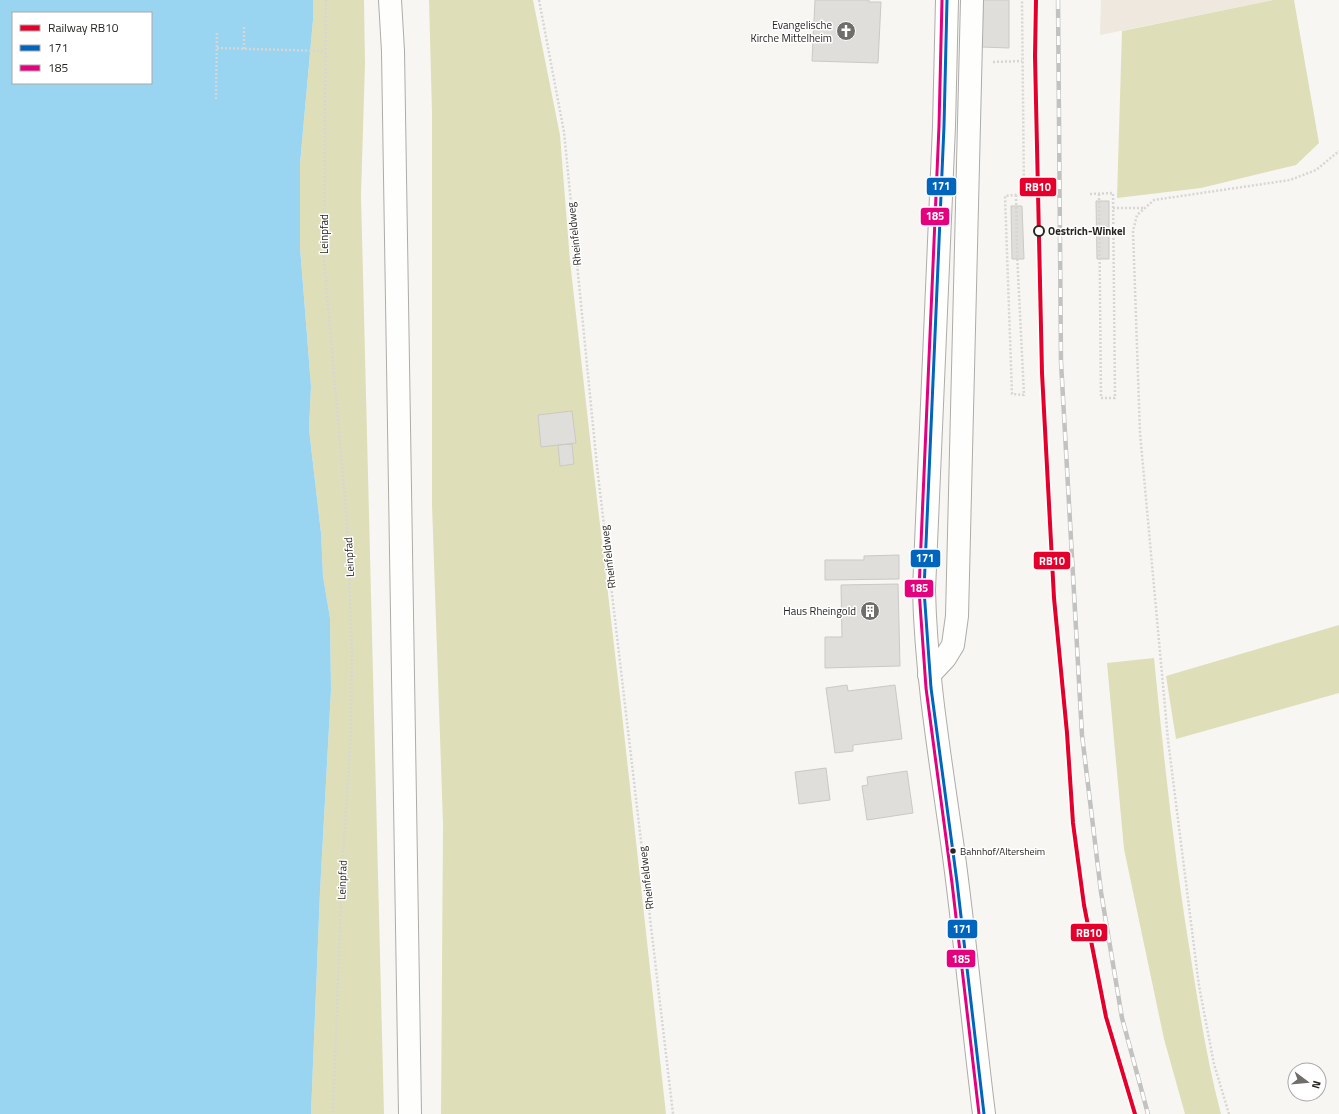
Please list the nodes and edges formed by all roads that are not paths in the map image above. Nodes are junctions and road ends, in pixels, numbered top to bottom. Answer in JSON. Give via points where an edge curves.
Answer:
{"nodes":[{"id":1,"x":390,"y":0,"type":"edge"},
{"id":2,"x":404,"y":0,"type":"edge"},
{"id":3,"x":947,"y":0,"type":"edge"},
{"id":4,"x":972,"y":0,"type":"edge"},
{"id":5,"x":393,"y":51,"type":"junction"},
{"id":6,"x":929,"y":675,"type":"junction"},
{"id":7,"x":410,"y":1114,"type":"edge"},
{"id":8,"x":984,"y":1114,"type":"edge"}],
"edges":[{"from":1,"to":5,"type":"main road"},
{"from":2,"to":5,"type":"main road"},
{"from":3,"to":6,"type":"main road","via":[[924,590]]},
{"from":4,"to":6,"type":"main road","via":[[957,616],[953,645]]},
{"from":5,"to":7,"type":"main road"},
{"from":6,"to":8,"type":"main road","via":[[953,850]]}]}
